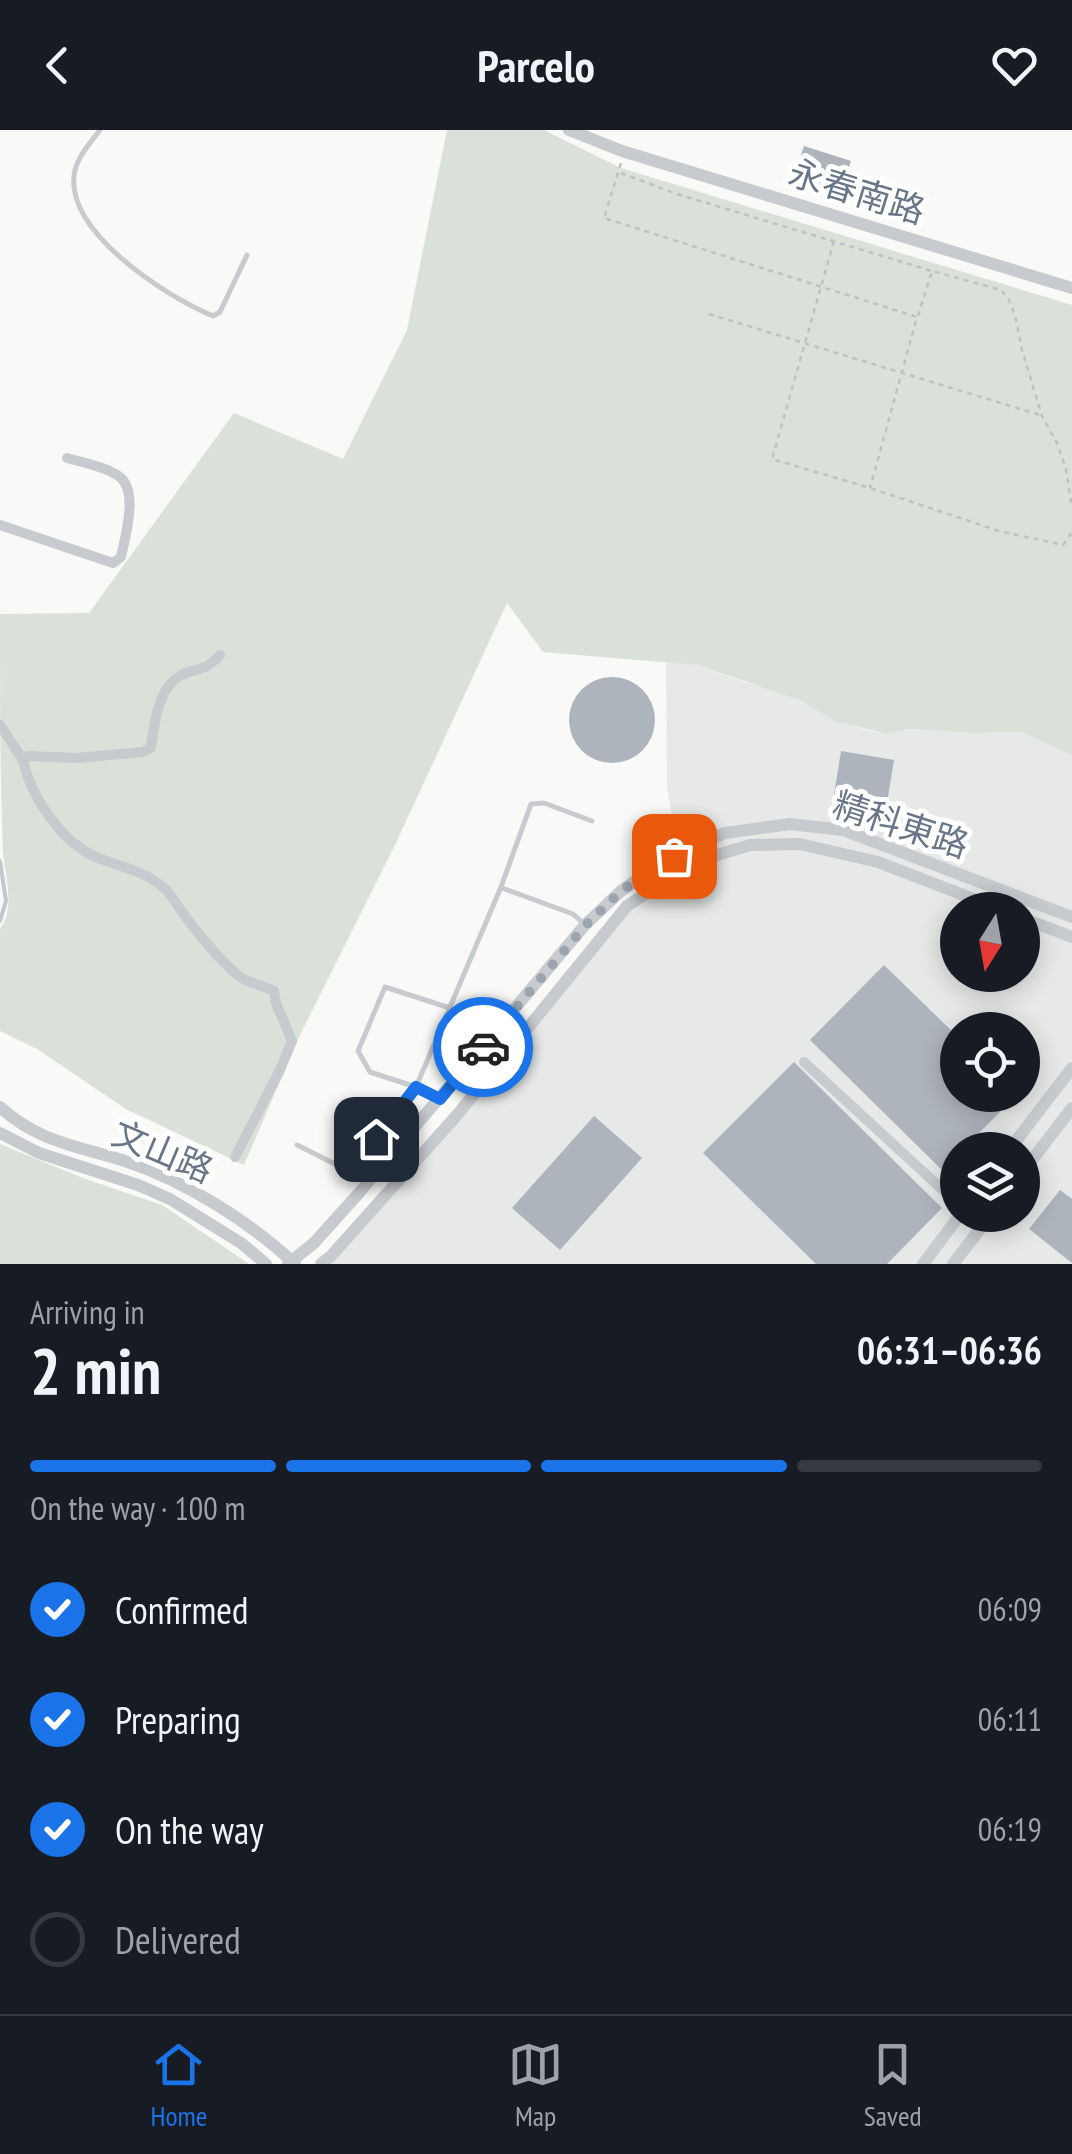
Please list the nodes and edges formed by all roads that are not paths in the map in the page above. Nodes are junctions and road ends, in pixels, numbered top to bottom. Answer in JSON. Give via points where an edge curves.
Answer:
{"nodes":[{"id":1,"x":100,"y":130,"type":"edge"},
{"id":2,"x":577,"y":132,"type":"edge"},
{"id":3,"x":247,"y":255,"type":"dead end"},
{"id":4,"x":1072,"y":288,"type":"edge"},
{"id":5,"x":67,"y":458,"type":"dead end"},
{"id":6,"x":0,"y":525,"type":"edge"},
{"id":7,"x":220,"y":655,"type":"dead end"},
{"id":8,"x":0,"y":725,"type":"edge"},
{"id":9,"x":23,"y":760,"type":"junction"},
{"id":10,"x":592,"y":821,"type":"dead end"},
{"id":11,"x":501,"y":887,"type":"junction"},
{"id":12,"x":956,"y":892,"type":"edge"},
{"id":13,"x":1072,"y":917,"type":"edge"},
{"id":14,"x":586,"y":925,"type":"junction"},
{"id":15,"x":1040,"y":925,"type":"edge"},
{"id":16,"x":1072,"y":937,"type":"edge"},
{"id":17,"x":450,"y":1008,"type":"junction"},
{"id":18,"x":804,"y":1062,"type":"dead end"},
{"id":19,"x":1072,"y":1068,"type":"edge"},
{"id":20,"x":416,"y":1087,"type":"junction"},
{"id":21,"x":440,"y":1099,"type":"junction"},
{"id":22,"x":0,"y":1107,"type":"edge"},
{"id":23,"x":1072,"y":1108,"type":"edge"},
{"id":24,"x":1022,"y":1132,"type":"edge"},
{"id":25,"x":0,"y":1133,"type":"edge"},
{"id":26,"x":297,"y":1145,"type":"dead end"},
{"id":27,"x":1040,"y":1149,"type":"edge"},
{"id":28,"x":235,"y":1157,"type":"dead end"},
{"id":29,"x":940,"y":1187,"type":"edge"},
{"id":30,"x":947,"y":1232,"type":"edge"},
{"id":31,"x":978,"y":1232,"type":"edge"},
{"id":32,"x":292,"y":1263,"type":"edge"},
{"id":33,"x":266,"y":1264,"type":"edge"},
{"id":34,"x":321,"y":1264,"type":"edge"},
{"id":35,"x":923,"y":1264,"type":"edge"},
{"id":36,"x":953,"y":1264,"type":"edge"}],
"edges":[{"from":1,"to":3,"type":"lane","via":[[80,157],[74,185],[88,222],[110,249],[176,298],[214,316]]},
{"from":2,"to":4,"type":"street","name":"永春南路","via":[[622,152]]},
{"from":5,"to":6,"type":"street","via":[[119,475],[126,484],[130,513],[121,557],[113,563]]},
{"from":7,"to":9,"type":"street","via":[[170,686],[150,748]]},
{"from":8,"to":9,"type":"street"},
{"from":9,"to":28,"type":"street","via":[[61,832],[81,850],[153,878],[236,974],[274,991],[292,1041]]},
{"from":10,"to":11,"type":"lane","via":[[532,804]]},
{"from":11,"to":14,"type":"lane","via":[[574,914]]},
{"from":11,"to":17,"type":"lane"},
{"from":12,"to":34,"type":"street","name":"精科東路","via":[[878,862],[800,844],[750,845],[696,862],[627,906],[457,1115]]},
{"from":13,"to":14,"type":"street","name":"精科東路","via":[[843,830],[790,824],[725,833],[689,848],[621,891]]},
{"from":14,"to":21,"type":"street","name":"精科東路"},
{"from":15,"to":16,"type":"street"},
{"from":17,"to":20,"type":"lane"},
{"from":17,"to":20,"type":"lane","via":[[385,987],[358,1051],[370,1072]]},
{"from":18,"to":29,"type":"street"},
{"from":19,"to":24,"type":"street"},
{"from":20,"to":21,"type":"lane"},
{"from":20,"to":26,"type":"lane","via":[[356,1165],[341,1167]]},
{"from":21,"to":32,"type":"street","name":"精科東路"},
{"from":22,"to":32,"type":"street","name":"文山路","via":[[44,1137],[128,1162],[192,1191],[260,1233]]},
{"from":23,"to":27,"type":"street"},
{"from":25,"to":33,"type":"street","name":"文山路","via":[[170,1198]]},
{"from":30,"to":35,"type":"street"},
{"from":31,"to":36,"type":"street"}]}
